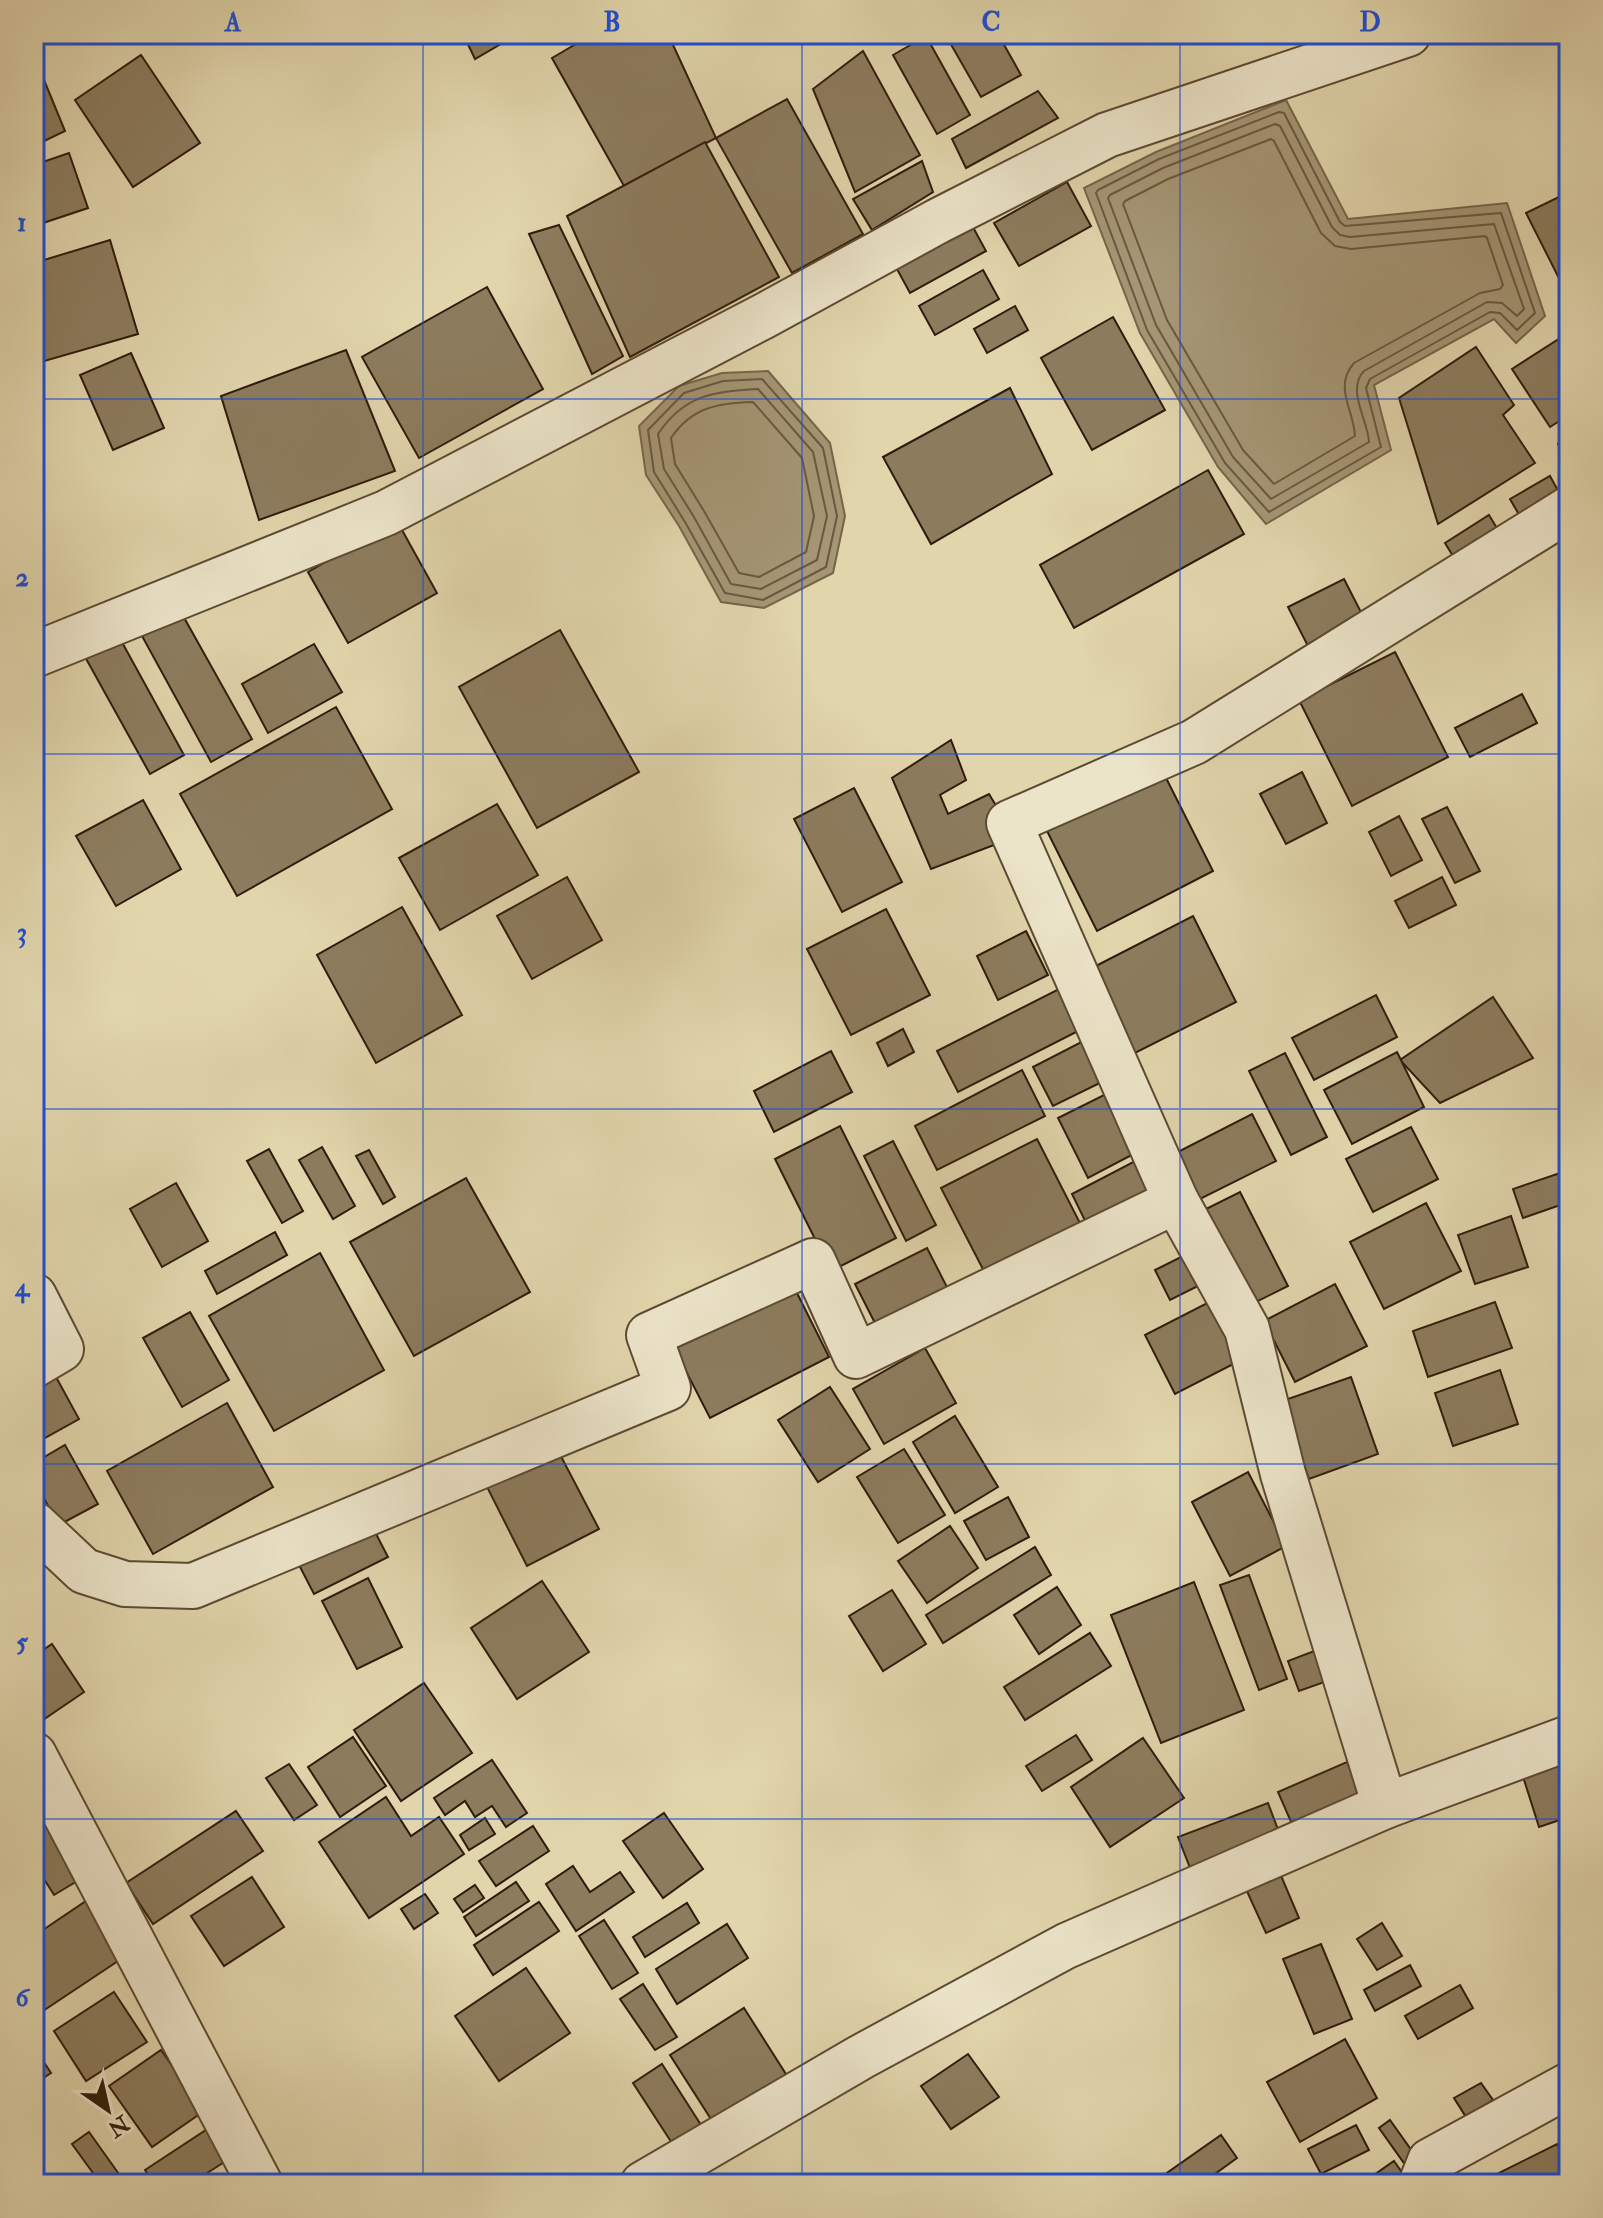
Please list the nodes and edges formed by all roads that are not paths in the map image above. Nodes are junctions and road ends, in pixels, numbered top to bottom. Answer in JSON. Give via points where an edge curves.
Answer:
{"nodes":[{"id":1,"x":1408,"y":34,"type":"edge"},
{"id":2,"x":1569,"y":509,"type":"edge"},
{"id":3,"x":34,"y":655,"type":"edge"},
{"id":4,"x":1176,"y":1201,"type":"junction"},
{"id":5,"x":34,"y":1296,"type":"edge"},
{"id":6,"x":34,"y":1365,"type":"edge"},
{"id":7,"x":34,"y":1524,"type":"edge"},
{"id":8,"x":1569,"y":1738,"type":"edge"},
{"id":9,"x":34,"y":1755,"type":"edge"},
{"id":10,"x":1385,"y":1806,"type":"junction"},
{"id":11,"x":1569,"y":2085,"type":"edge"},
{"id":12,"x":260,"y":2184,"type":"edge"},
{"id":13,"x":643,"y":2184,"type":"edge"},
{"id":14,"x":1421,"y":2184,"type":"edge"}],
"edges":[{"from":1,"to":3,"type":"street","via":[[1107,135],[386,513]]},
{"from":2,"to":4,"type":"street","via":[[1194,742],[1009,823]]},
{"from":4,"to":7,"type":"street","via":[[856,1356],[813,1261],[649,1335],[668,1388],[193,1586],[125,1584],[84,1571]]},
{"from":4,"to":10,"type":"street","via":[[1247,1329],[1283,1474]]},
{"from":5,"to":6,"type":"street","via":[[61,1349]]},
{"from":8,"to":10,"type":"street"},
{"from":9,"to":12,"type":"street"},
{"from":10,"to":13,"type":"street","via":[[1066,1946]]},
{"from":11,"to":14,"type":"street","via":[[1430,2161]]}]}
